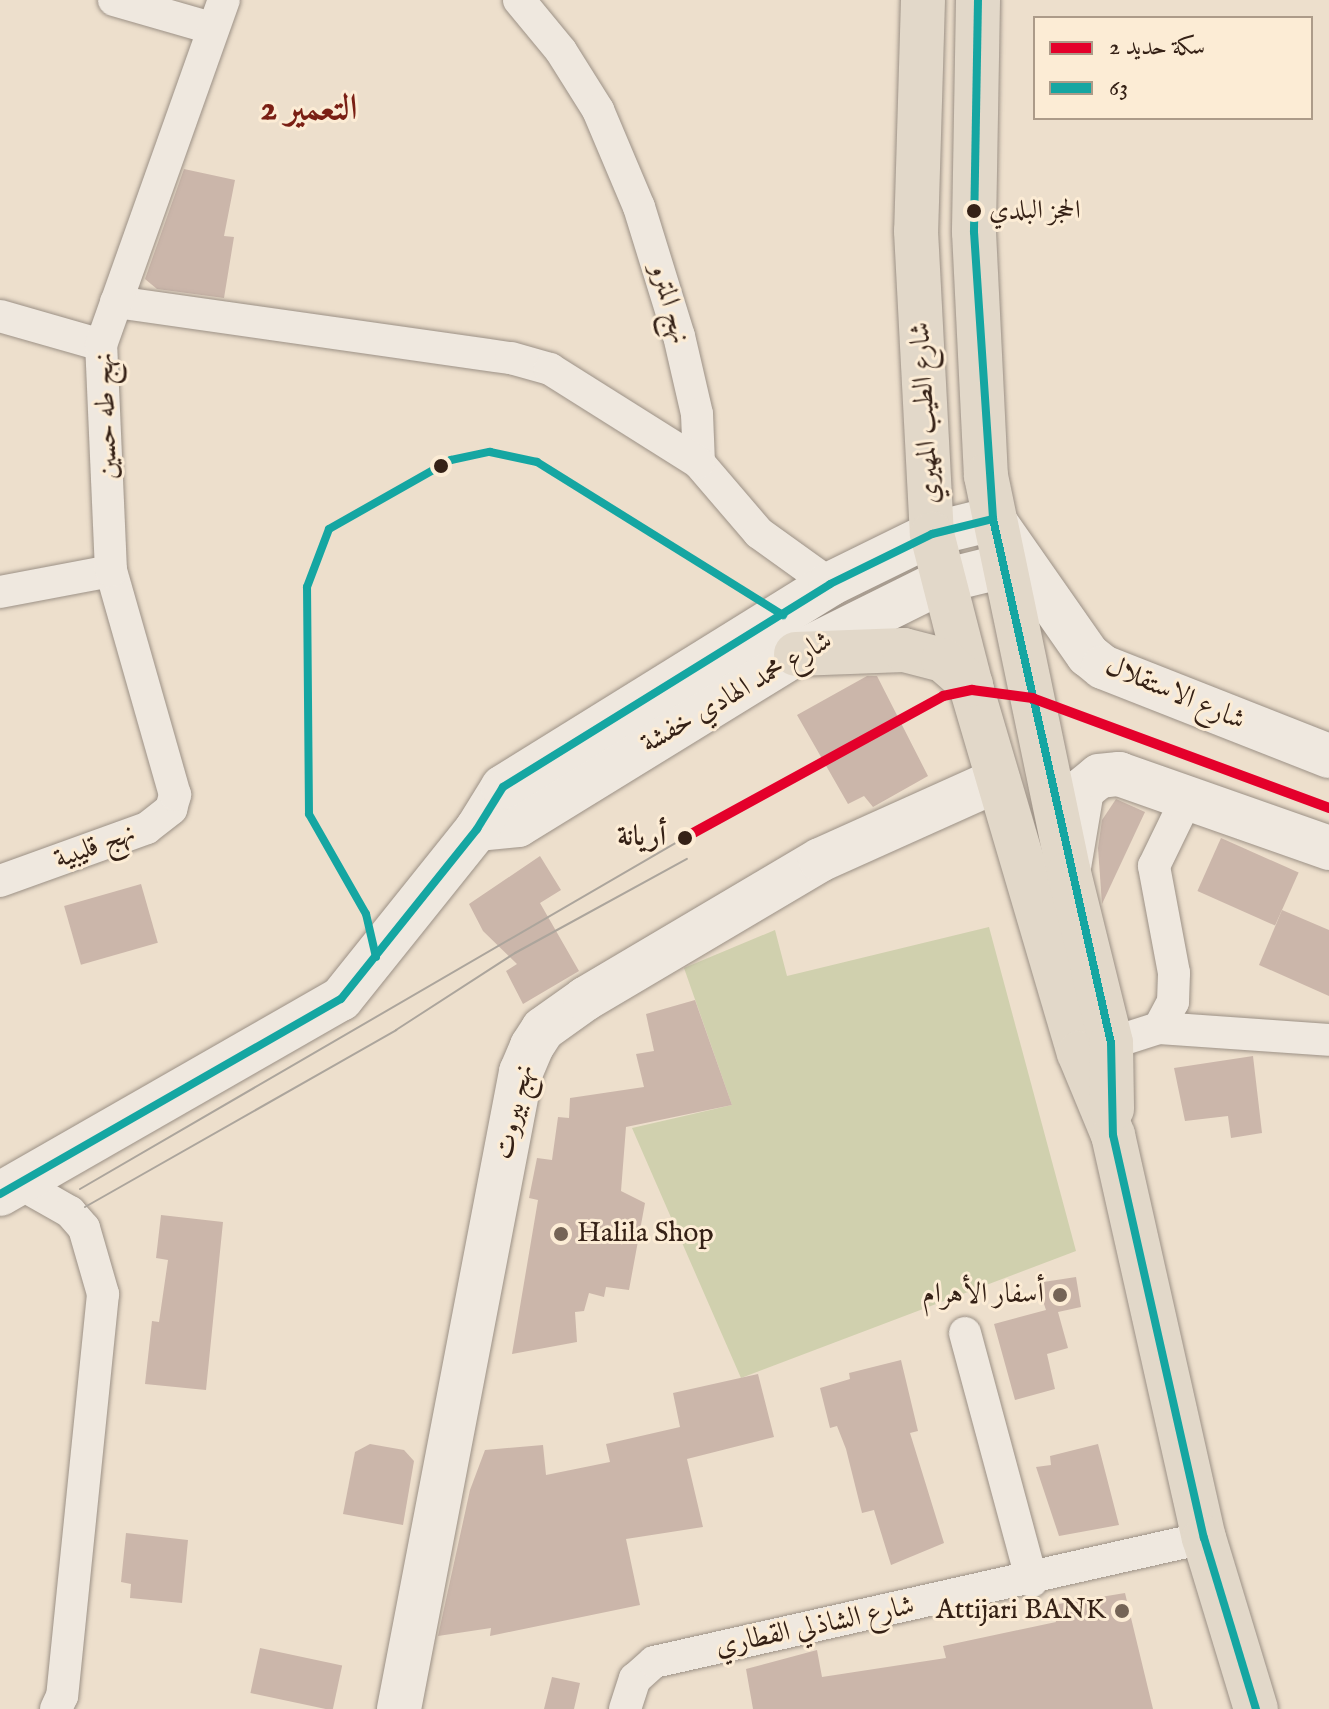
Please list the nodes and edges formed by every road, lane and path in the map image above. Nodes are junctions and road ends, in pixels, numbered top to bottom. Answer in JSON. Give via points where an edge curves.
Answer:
{"nodes":[{"id":1,"x":114,"y":0,"type":"edge"},
{"id":2,"x":519,"y":0,"type":"edge"},
{"id":3,"x":923,"y":0,"type":"edge"},
{"id":4,"x":978,"y":0,"type":"edge"},
{"id":5,"x":217,"y":14,"type":"edge"},
{"id":6,"x":116,"y":302,"type":"junction"},
{"id":7,"x":0,"y":316,"type":"edge"},
{"id":8,"x":101,"y":345,"type":"junction"},
{"id":9,"x":699,"y":463,"type":"junction"},
{"id":10,"x":993,"y":519,"type":"junction"},
{"id":11,"x":932,"y":534,"type":"junction"},
{"id":12,"x":1004,"y":566,"type":"junction"},
{"id":13,"x":111,"y":571,"type":"junction"},
{"id":14,"x":943,"y":581,"type":"junction"},
{"id":15,"x":830,"y":584,"type":"junction"},
{"id":16,"x":0,"y":592,"type":"edge"},
{"id":17,"x":796,"y":654,"type":"junction"},
{"id":18,"x":971,"y":684,"type":"junction"},
{"id":19,"x":1329,"y":756,"type":"edge"},
{"id":20,"x":998,"y":780,"type":"junction"},
{"id":21,"x":175,"y":795,"type":"joint"},
{"id":22,"x":1188,"y":796,"type":"junction"},
{"id":23,"x":477,"y":829,"type":"junction"},
{"id":24,"x":1329,"y":848,"type":"edge"},
{"id":25,"x":1069,"y":873,"type":"junction"},
{"id":26,"x":0,"y":881,"type":"edge"},
{"id":27,"x":1159,"y":1028,"type":"junction"},
{"id":28,"x":1329,"y":1040,"type":"edge"},
{"id":29,"x":1095,"y":1048,"type":"junction"},
{"id":30,"x":9,"y":1188,"type":"edge"},
{"id":31,"x":965,"y":1333,"type":"dead end"},
{"id":32,"x":1204,"y":1538,"type":"junction"},
{"id":33,"x":1032,"y":1581,"type":"junction"},
{"id":34,"x":56,"y":1709,"type":"edge"},
{"id":35,"x":399,"y":1709,"type":"edge"},
{"id":36,"x":625,"y":1709,"type":"edge"},
{"id":37,"x":1256,"y":1709,"type":"edge"}],
"edges":[{"from":1,"to":5,"type":"street"},
{"from":2,"to":9,"type":"street","name":"نهج المترو","via":[[561,51],[598,110],[639,207],[679,336],[697,414]]},
{"from":3,"to":11,"type":"main road","name":"شارع الطيب المهيري","via":[[916,231]]},
{"from":4,"to":10,"type":"main road","name":"شارع الطيب المهيري","via":[[974,232]]},
{"from":5,"to":6,"type":"street","name":"نهج طه حسين"},
{"from":6,"to":8,"type":"street","name":"نهج طه حسين"},
{"from":6,"to":9,"type":"street","via":[[479,349],[524,361],[550,369]]},
{"from":7,"to":8,"type":"street"},
{"from":8,"to":13,"type":"street","name":"نهج طه حسين"},
{"from":9,"to":15,"type":"street","via":[[759,533]]},
{"from":10,"to":11,"type":"street","name":"شارع محمد الهادي خفشة"},
{"from":10,"to":12,"type":"main road","name":"شارع الطيب المهيري"},
{"from":10,"to":19,"type":"street","name":"شارع الاستقلال","via":[[1088,655],[1103,667]]},
{"from":11,"to":14,"type":"main road","name":"شارع الطيب المهيري"},
{"from":11,"to":15,"type":"street","name":"شارع محمد الهادي خفشة"},
{"from":12,"to":14,"type":"street","name":"شارع محمد الهادي خفشة"},
{"from":12,"to":25,"type":"main road","name":"شارع الطيب المهيري"},
{"from":13,"to":16,"type":"street"},
{"from":13,"to":21,"type":"street","name":"نهج طه حسين"},
{"from":14,"to":17,"type":"street","name":"شارع محمد الهادي خفشة"},
{"from":14,"to":18,"type":"main road","name":"شارع الطيب المهيري"},
{"from":15,"to":23,"type":"street","name":"شارع محمد الهادي خفشة","via":[[503,787]]},
{"from":17,"to":18,"type":"main road","via":[[904,650],[943,660]]},
{"from":17,"to":23,"type":"street","name":"شارع محمد الهادي خفشة","via":[[518,825]]},
{"from":18,"to":20,"type":"main road","name":"شارع الطيب المهيري"},
{"from":20,"to":29,"type":"main road","name":"شارع الطيب المهيري"},
{"from":20,"to":35,"type":"street","name":"نهج بيروت","via":[[820,860],[585,999],[543,1029],[532,1046],[518,1088]]},
{"from":21,"to":26,"type":"street","name":"نهج قليبية","via":[[171,809],[147,828]]},
{"from":22,"to":24,"type":"street"},
{"from":22,"to":25,"type":"street","via":[[1137,777],[1109,775],[1089,781],[1078,805]]},
{"from":22,"to":27,"type":"street","via":[[1154,866],[1174,973],[1173,1002]]},
{"from":23,"to":30,"type":"street","name":"شارع محمد الهادي خفشة","via":[[331,1007]]},
{"from":25,"to":29,"type":"main road","name":"شارع الطيب المهيري"},
{"from":27,"to":28,"type":"street"},
{"from":27,"to":29,"type":"street"},
{"from":29,"to":32,"type":"main road","name":"شارع الطيب المهيري"},
{"from":30,"to":34,"type":"street","via":[[70,1212],[84,1228],[103,1294],[64,1680]]},
{"from":31,"to":33,"type":"street"},
{"from":32,"to":33,"type":"street","name":"شارع الشاذلي القطاري"},
{"from":32,"to":37,"type":"main road","name":"شارع الطيب المهيري"},
{"from":33,"to":36,"type":"street","name":"شارع الشاذلي القطاري","via":[[654,1662],[635,1679]]}]}
